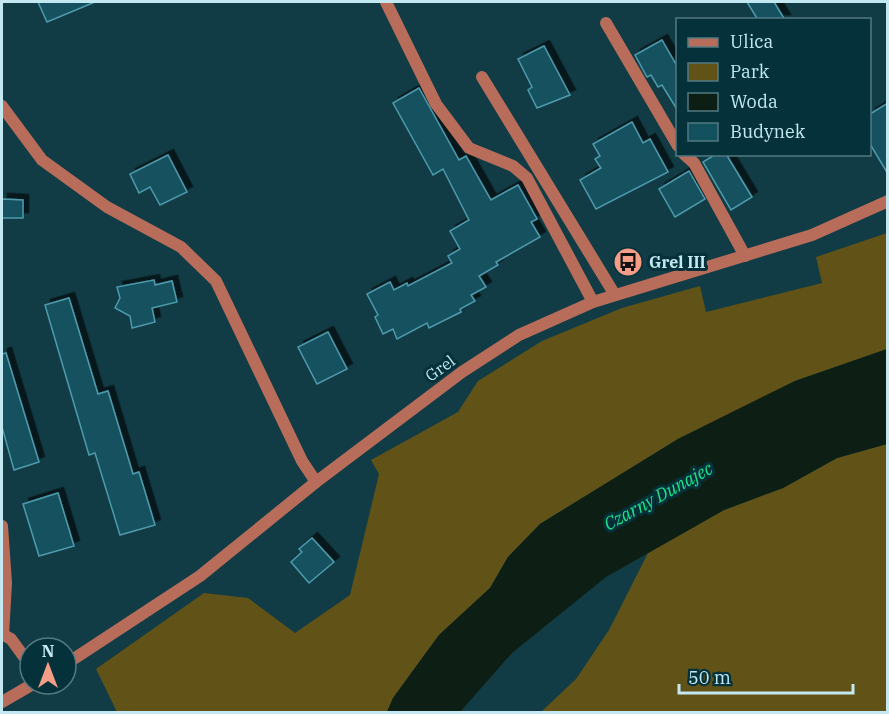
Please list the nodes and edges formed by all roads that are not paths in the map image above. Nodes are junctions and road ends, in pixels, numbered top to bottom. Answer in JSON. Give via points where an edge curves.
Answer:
{"nodes":[{"id":1,"x":386,"y":2,"type":"edge"},
{"id":2,"x":606,"y":23,"type":"dead end"},
{"id":3,"x":482,"y":77,"type":"dead end"},
{"id":4,"x":2,"y":106,"type":"edge"},
{"id":5,"x":676,"y":143,"type":"edge"},
{"id":6,"x":686,"y":156,"type":"edge"},
{"id":7,"x":888,"y":201,"type":"edge"},
{"id":8,"x":745,"y":256,"type":"junction"},
{"id":9,"x":615,"y":295,"type":"junction"},
{"id":10,"x":593,"y":302,"type":"junction"},
{"id":11,"x":316,"y":482,"type":"junction"},
{"id":12,"x":2,"y":526,"type":"edge"},
{"id":13,"x":2,"y":634,"type":"edge"},
{"id":14,"x":18,"y":649,"type":"edge"},
{"id":15,"x":78,"y":656,"type":"edge"},
{"id":16,"x":18,"y":693,"type":"edge"},
{"id":17,"x":2,"y":702,"type":"edge"}],
"edges":[{"from":1,"to":10,"type":"street","via":[[436,104],[470,148],[513,166],[526,178]]},
{"from":2,"to":5,"type":"street"},
{"from":3,"to":9,"type":"street"},
{"from":4,"to":11,"type":"street","via":[[42,160],[107,207],[181,247],[216,281],[302,461]]},
{"from":6,"to":8,"type":"street"},
{"from":7,"to":8,"type":"street","name":"Grel","via":[[812,235]]},
{"from":8,"to":9,"type":"street","name":"Grel"},
{"from":9,"to":10,"type":"street","name":"Grel"},
{"from":10,"to":11,"type":"street","name":"Grel","via":[[519,335]]},
{"from":11,"to":15,"type":"street","name":"Grel","via":[[200,576]]},
{"from":12,"to":13,"type":"street","via":[[6,583]]},
{"from":13,"to":14,"type":"street"},
{"from":16,"to":17,"type":"street"}]}
